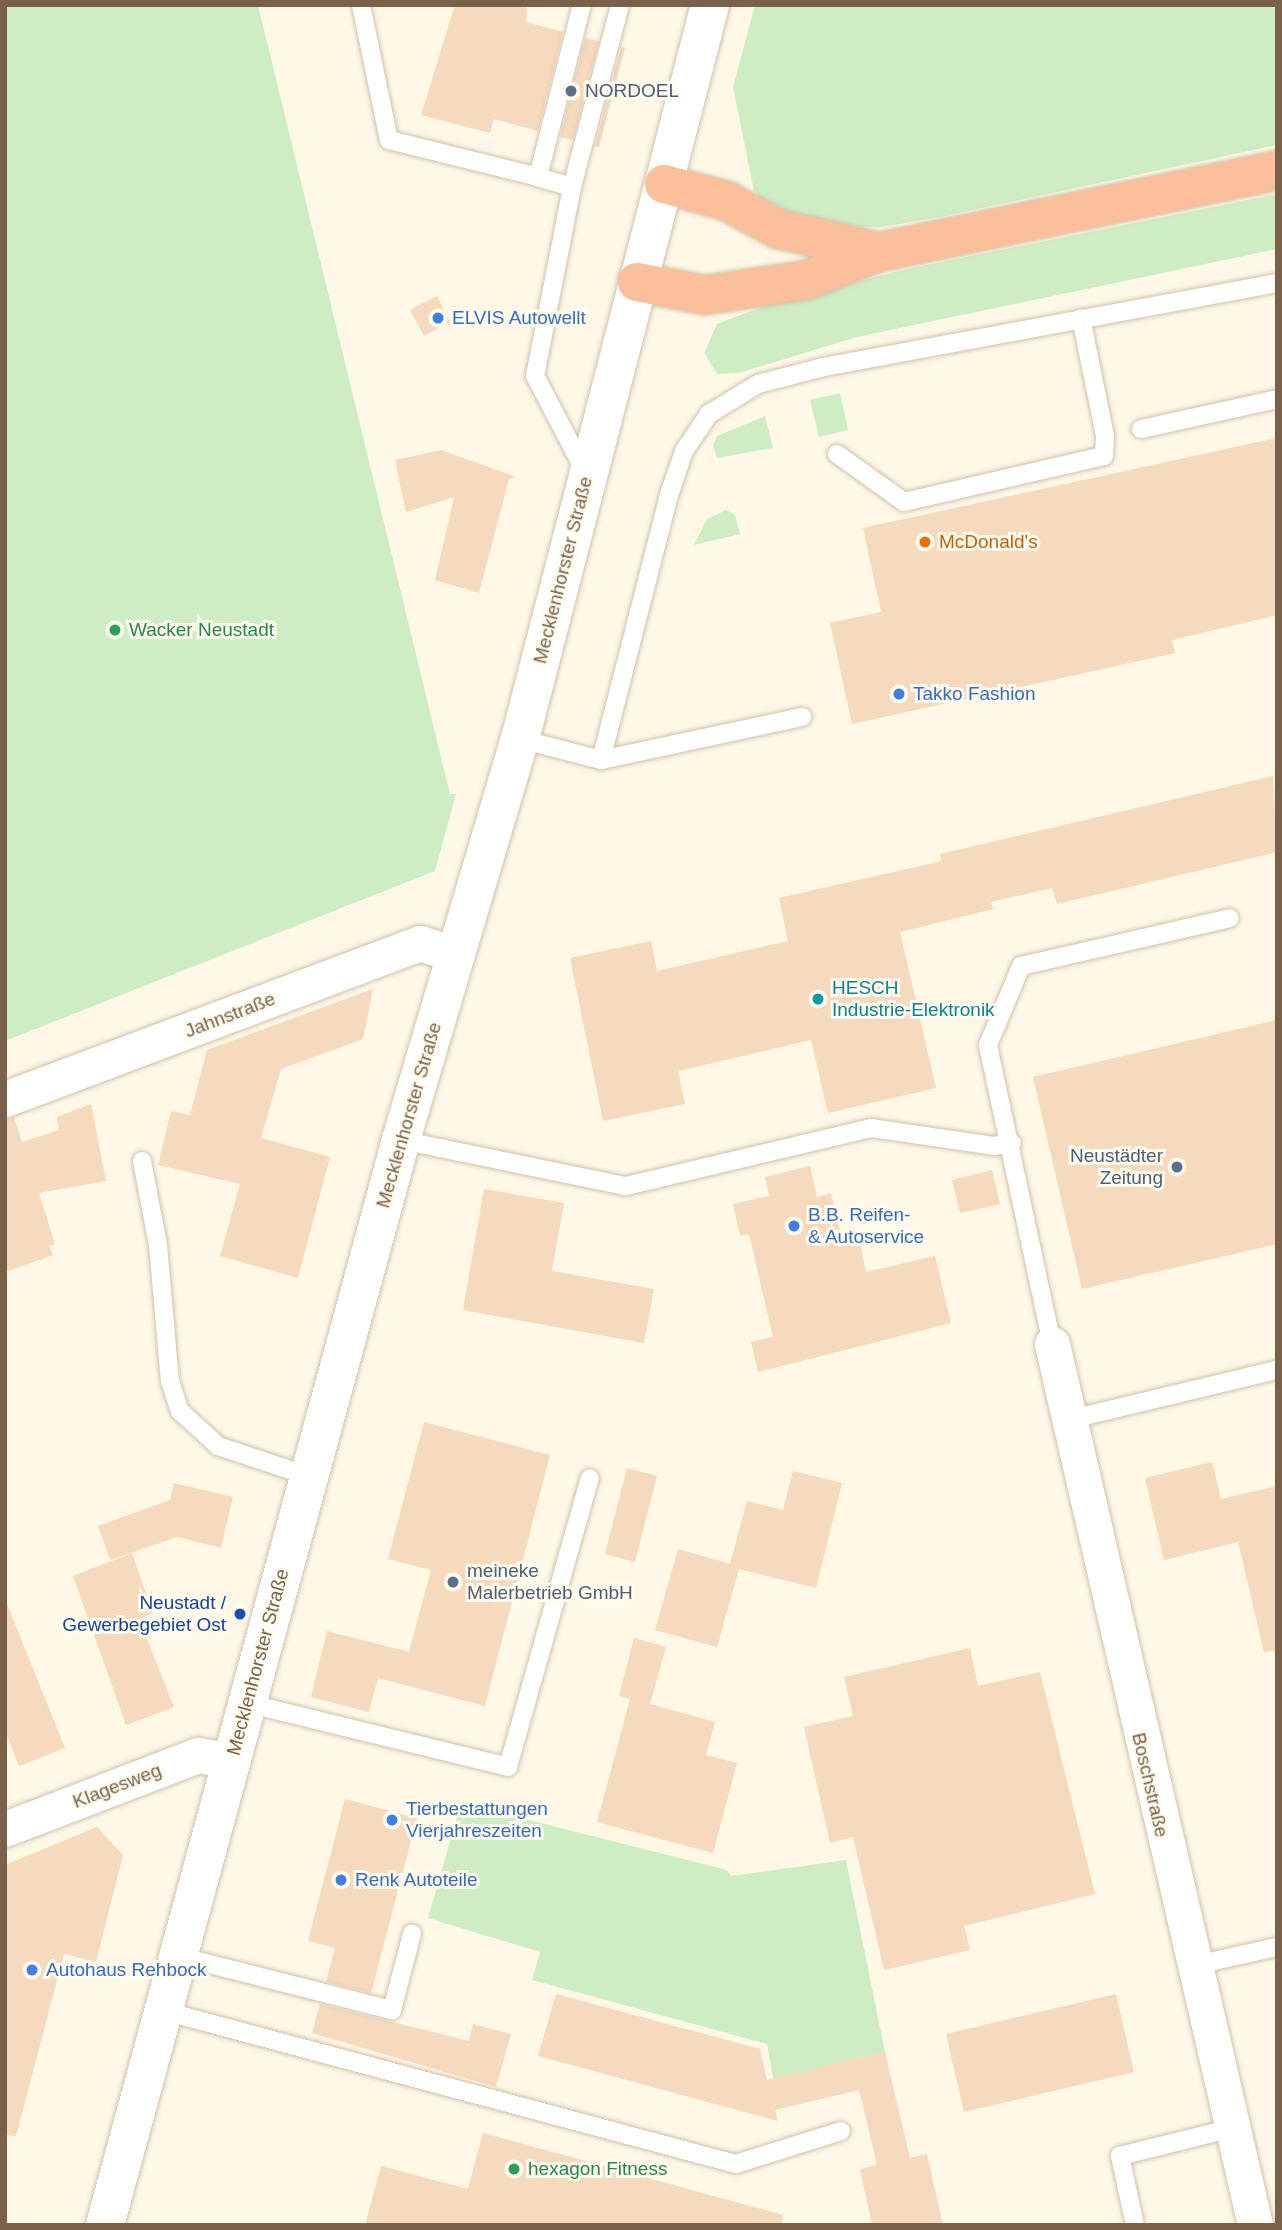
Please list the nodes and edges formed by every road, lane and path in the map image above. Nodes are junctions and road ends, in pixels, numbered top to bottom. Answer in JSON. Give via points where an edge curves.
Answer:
{"nodes":[{"id":1,"x":361,"y":5,"type":"edge"},
{"id":2,"x":582,"y":5,"type":"edge"},
{"id":3,"x":620,"y":5,"type":"edge"},
{"id":4,"x":710,"y":5,"type":"edge"},
{"id":5,"x":1277,"y":170,"type":"edge"},
{"id":6,"x":538,"y":177,"type":"junction"},
{"id":7,"x":664,"y":184,"type":"junction"},
{"id":8,"x":572,"y":187,"type":"junction"},
{"id":9,"x":879,"y":252,"type":"junction"},
{"id":10,"x":637,"y":282,"type":"junction"},
{"id":11,"x":1277,"y":283,"type":"edge"},
{"id":12,"x":1081,"y":318,"type":"junction"},
{"id":13,"x":1277,"y":399,"type":"edge"},
{"id":14,"x":1141,"y":429,"type":"dead end"},
{"id":15,"x":837,"y":454,"type":"dead end"},
{"id":16,"x":587,"y":475,"type":"junction"},
{"id":17,"x":802,"y":717,"type":"dead end"},
{"id":18,"x":520,"y":739,"type":"junction"},
{"id":19,"x":601,"y":760,"type":"junction"},
{"id":20,"x":1230,"y":918,"type":"dead end"},
{"id":21,"x":456,"y":955,"type":"junction"},
{"id":22,"x":5,"y":1099,"type":"edge"},
{"id":23,"x":401,"y":1140,"type":"junction"},
{"id":24,"x":1012,"y":1143,"type":"junction"},
{"id":25,"x":142,"y":1161,"type":"dead end"},
{"id":26,"x":1052,"y":1344,"type":"joint"},
{"id":27,"x":1277,"y":1370,"type":"edge"},
{"id":28,"x":1069,"y":1420,"type":"junction"},
{"id":29,"x":308,"y":1476,"type":"junction"},
{"id":30,"x":590,"y":1478,"type":"dead end"},
{"id":31,"x":246,"y":1703,"type":"junction"},
{"id":32,"x":231,"y":1761,"type":"junction"},
{"id":33,"x":5,"y":1829,"type":"edge"},
{"id":34,"x":412,"y":1934,"type":"dead end"},
{"id":35,"x":1277,"y":1947,"type":"edge"},
{"id":36,"x":178,"y":1956,"type":"junction"},
{"id":37,"x":1191,"y":1966,"type":"junction"},
{"id":38,"x":164,"y":2011,"type":"junction"},
{"id":39,"x":1231,"y":2128,"type":"junction"},
{"id":40,"x":841,"y":2131,"type":"dead end"},
{"id":41,"x":105,"y":2225,"type":"edge"},
{"id":42,"x":1135,"y":2225,"type":"edge"},
{"id":43,"x":1255,"y":2225,"type":"edge"}],
"edges":[{"from":1,"to":6,"type":"lane","via":[[389,140]]},
{"from":2,"to":6,"type":"lane"},
{"from":3,"to":8,"type":"lane"},
{"from":4,"to":7,"type":"main road","name":"Mecklenhorster Straße"},
{"from":5,"to":9,"type":"highway"},
{"from":6,"to":8,"type":"lane"},
{"from":7,"to":9,"type":"highway","via":[[727,201],[778,229]]},
{"from":7,"to":10,"type":"main road","name":"Mecklenhorster Straße"},
{"from":8,"to":16,"type":"lane","via":[[535,376]]},
{"from":9,"to":10,"type":"highway","via":[[807,280],[722,295]]},
{"from":10,"to":16,"type":"main road","name":"Mecklenhorster Straße"},
{"from":11,"to":12,"type":"lane"},
{"from":12,"to":15,"type":"lane","via":[[1105,436],[1104,456],[904,502]]},
{"from":12,"to":19,"type":"lane","via":[[758,384],[709,414],[684,451],[670,492]]},
{"from":13,"to":14,"type":"lane"},
{"from":16,"to":18,"type":"main road","name":"Mecklenhorster Straße"},
{"from":17,"to":19,"type":"lane"},
{"from":18,"to":19,"type":"lane"},
{"from":18,"to":21,"type":"main road","name":"Mecklenhorster Straße"},
{"from":20,"to":24,"type":"lane","via":[[1021,967],[988,1045]]},
{"from":21,"to":22,"type":"street","name":"Jahnstraße","via":[[420,943]]},
{"from":21,"to":23,"type":"main road","name":"Mecklenhorster Straße"},
{"from":23,"to":24,"type":"lane","via":[[626,1186],[871,1128],[994,1146]]},
{"from":23,"to":29,"type":"main road","name":"Mecklenhorster Straße"},
{"from":24,"to":26,"type":"lane"},
{"from":25,"to":29,"type":"lane","via":[[158,1245],[170,1381],[180,1411],[218,1446]]},
{"from":26,"to":28,"type":"street","name":"Boschstraße"},
{"from":27,"to":28,"type":"lane"},
{"from":28,"to":37,"type":"street","name":"Boschstraße"},
{"from":29,"to":31,"type":"main road","name":"Mecklenhorster Straße"},
{"from":30,"to":31,"type":"lane","via":[[508,1767]]},
{"from":31,"to":32,"type":"main road","name":"Mecklenhorster Straße"},
{"from":32,"to":33,"type":"street","name":"Klagesweg","via":[[198,1755]]},
{"from":32,"to":36,"type":"main road","name":"Mecklenhorster Straße"},
{"from":34,"to":36,"type":"lane","via":[[392,2010]]},
{"from":35,"to":37,"type":"lane"},
{"from":36,"to":38,"type":"main road","name":"Mecklenhorster Straße"},
{"from":37,"to":39,"type":"street","name":"Boschstraße"},
{"from":38,"to":40,"type":"lane","via":[[736,2164]]},
{"from":38,"to":41,"type":"main road","name":"Mecklenhorster Straße"},
{"from":39,"to":42,"type":"lane","via":[[1120,2156]]},
{"from":39,"to":43,"type":"street","name":"Boschstraße"}]}
